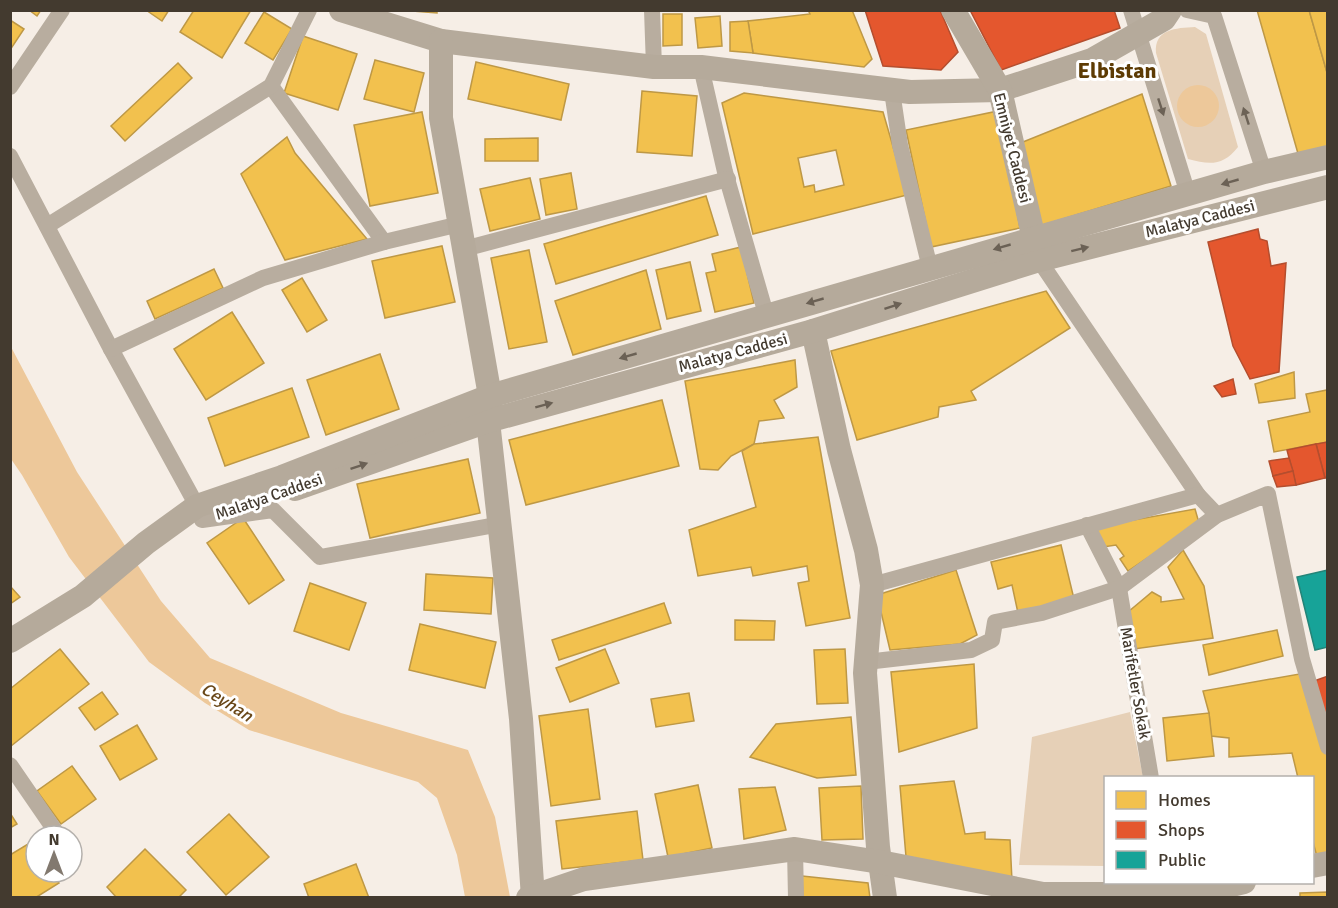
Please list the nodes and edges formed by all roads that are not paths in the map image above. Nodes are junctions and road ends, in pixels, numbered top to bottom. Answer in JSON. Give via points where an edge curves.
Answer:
{"nodes":[{"id":1,"x":62,"y":10,"type":"edge"},
{"id":2,"x":309,"y":10,"type":"edge"},
{"id":3,"x":341,"y":10,"type":"edge"},
{"id":4,"x":652,"y":10,"type":"edge"},
{"id":5,"x":953,"y":10,"type":"edge"},
{"id":6,"x":1131,"y":10,"type":"edge"},
{"id":7,"x":1187,"y":10,"type":"edge"},
{"id":8,"x":1214,"y":13,"type":"edge"},
{"id":9,"x":1167,"y":15,"type":"edge"},
{"id":10,"x":1137,"y":34,"type":"junction"},
{"id":11,"x":441,"y":41,"type":"junction"},
{"id":12,"x":654,"y":67,"type":"junction"},
{"id":13,"x":701,"y":67,"type":"junction"},
{"id":14,"x":271,"y":86,"type":"junction"},
{"id":15,"x":10,"y":87,"type":"edge"},
{"id":16,"x":1000,"y":90,"type":"junction"},
{"id":17,"x":892,"y":91,"type":"junction"},
{"id":18,"x":10,"y":156,"type":"edge"},
{"id":19,"x":1328,"y":157,"type":"edge"},
{"id":20,"x":1264,"y":172,"type":"junction"},
{"id":21,"x":728,"y":179,"type":"junction"},
{"id":22,"x":1327,"y":190,"type":"edge"},
{"id":23,"x":1188,"y":194,"type":"junction"},
{"id":24,"x":460,"y":224,"type":"junction"},
{"id":25,"x":47,"y":226,"type":"junction"},
{"id":26,"x":384,"y":242,"type":"junction"},
{"id":27,"x":464,"y":249,"type":"junction"},
{"id":28,"x":1036,"y":249,"type":"junction"},
{"id":29,"x":930,"y":268,"type":"junction"},
{"id":30,"x":766,"y":314,"type":"junction"},
{"id":31,"x":813,"y":331,"type":"junction"},
{"id":32,"x":111,"y":349,"type":"junction"},
{"id":33,"x":490,"y":396,"type":"junction"},
{"id":34,"x":488,"y":421,"type":"junction"},
{"id":35,"x":1198,"y":495,"type":"junction"},
{"id":36,"x":199,"y":513,"type":"junction"},
{"id":37,"x":1217,"y":515,"type":"junction"},
{"id":38,"x":501,"y":524,"type":"junction"},
{"id":39,"x":1087,"y":525,"type":"junction"},
{"id":40,"x":872,"y":585,"type":"junction"},
{"id":41,"x":1119,"y":588,"type":"junction"},
{"id":42,"x":10,"y":641,"type":"edge"},
{"id":43,"x":866,"y":662,"type":"junction"},
{"id":44,"x":1328,"y":747,"type":"edge"},
{"id":45,"x":10,"y":765,"type":"edge"},
{"id":46,"x":1151,"y":776,"type":"edge"},
{"id":47,"x":51,"y":824,"type":"edge"},
{"id":48,"x":795,"y":849,"type":"junction"},
{"id":49,"x":879,"y":862,"type":"junction"},
{"id":50,"x":1236,"y":884,"type":"edge"},
{"id":51,"x":1149,"y":891,"type":"edge"},
{"id":52,"x":531,"y":897,"type":"edge"},
{"id":53,"x":796,"y":897,"type":"edge"},
{"id":54,"x":885,"y":897,"type":"edge"}],
"edges":[{"from":1,"to":15,"type":"street"},
{"from":2,"to":14,"type":"street"},
{"from":3,"to":11,"type":"street"},
{"from":4,"to":12,"type":"street"},
{"from":5,"to":16,"type":"street","name":"Emniyet Caddesi"},
{"from":6,"to":10,"type":"street"},
{"from":7,"to":8,"type":"street"},
{"from":20,"to":8,"type":"street","one_way":true},
{"from":9,"to":10,"type":"street"},
{"from":10,"to":16,"type":"street","via":[[1092,60]]},
{"from":10,"to":23,"type":"street","one_way":true},
{"from":11,"to":12,"type":"street"},
{"from":11,"to":24,"type":"street","via":[[441,118]]},
{"from":12,"to":13,"type":"street"},
{"from":13,"to":17,"type":"street"},
{"from":13,"to":21,"type":"street"},
{"from":14,"to":25,"type":"street"},
{"from":14,"to":26,"type":"street"},
{"from":16,"to":17,"type":"street"},
{"from":16,"to":28,"type":"street","name":"Emniyet Caddesi"},
{"from":17,"to":29,"type":"street","via":[[900,145]]},
{"from":18,"to":25,"type":"street"},
{"from":19,"to":20,"type":"street"},
{"from":20,"to":23,"type":"street","one_way":true},
{"from":21,"to":27,"type":"street"},
{"from":21,"to":30,"type":"street"},
{"from":28,"to":22,"type":"street","name":"Malatya Caddesi","one_way":true},
{"from":23,"to":28,"type":"street"},
{"from":24,"to":26,"type":"street"},
{"from":24,"to":27,"type":"street"},
{"from":25,"to":32,"type":"street"},
{"from":26,"to":32,"type":"street","via":[[263,278]]},
{"from":27,"to":33,"type":"street"},
{"from":28,"to":29,"type":"street","one_way":true},
{"from":31,"to":28,"type":"street","name":"Malatya Caddesi","one_way":true},
{"from":28,"to":35,"type":"street"},
{"from":29,"to":30,"type":"street","one_way":true},
{"from":30,"to":33,"type":"street","one_way":true},
{"from":34,"to":31,"type":"street","name":"Malatya Caddesi","one_way":true},
{"from":31,"to":40,"type":"street"},
{"from":32,"to":36,"type":"street"},
{"from":33,"to":34,"type":"street"},
{"from":33,"to":36,"type":"street"},
{"from":36,"to":34,"type":"street","name":"Malatya Caddesi","one_way":true},
{"from":34,"to":38,"type":"street"},
{"from":35,"to":37,"type":"street"},
{"from":35,"to":39,"type":"street"},
{"from":36,"to":38,"type":"street","via":[[273,510],[320,557]]},
{"from":36,"to":42,"type":"street","via":[[146,543],[83,596]]},
{"from":37,"to":41,"type":"street"},
{"from":37,"to":44,"type":"street","via":[[1268,494],[1302,659]]},
{"from":38,"to":52,"type":"street","via":[[521,719]]},
{"from":39,"to":40,"type":"street"},
{"from":39,"to":41,"type":"street","name":"Marifetler Sokak"},
{"from":40,"to":43,"type":"street"},
{"from":41,"to":43,"type":"street","via":[[1042,614],[995,622],[992,639],[971,650]]},
{"from":41,"to":46,"type":"street","name":"Marifetler Sokak"},
{"from":43,"to":49,"type":"street"},
{"from":45,"to":47,"type":"street"},
{"from":48,"to":49,"type":"street"},
{"from":48,"to":52,"type":"street","via":[[584,879]]},
{"from":48,"to":53,"type":"street"},
{"from":49,"to":51,"type":"street","via":[[1043,894]]},
{"from":49,"to":54,"type":"street"},
{"from":50,"to":51,"type":"street","via":[[1206,891]]}]}
